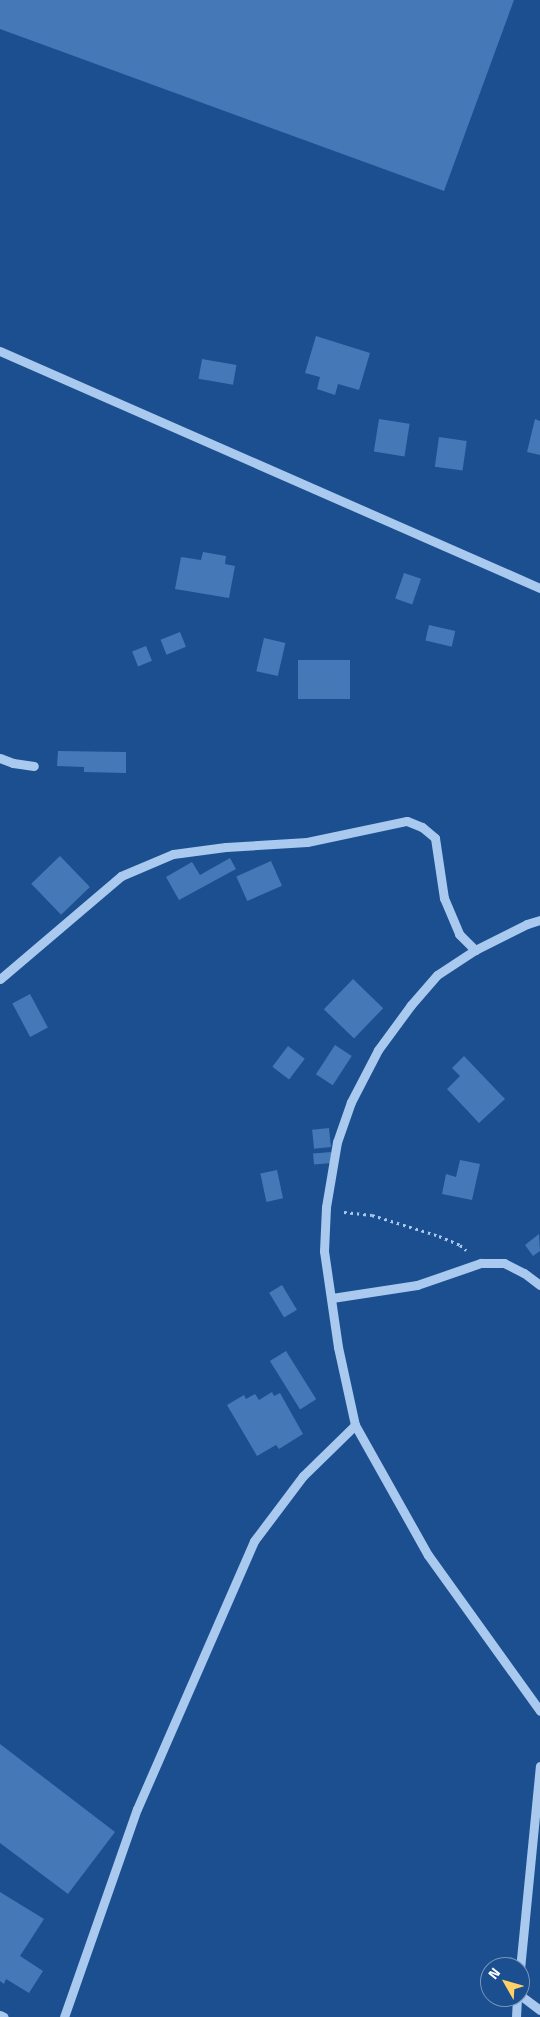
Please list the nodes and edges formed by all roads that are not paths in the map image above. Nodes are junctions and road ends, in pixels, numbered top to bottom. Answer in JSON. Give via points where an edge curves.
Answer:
{"nodes":[{"id":1,"x":0,"y":351,"type":"edge"},
{"id":2,"x":540,"y":588,"type":"edge"},
{"id":3,"x":0,"y":758,"type":"edge"},
{"id":4,"x":34,"y":766,"type":"dead end"},
{"id":5,"x":540,"y":920,"type":"edge"},
{"id":6,"x":475,"y":950,"type":"junction"},
{"id":7,"x":0,"y":979,"type":"edge"},
{"id":8,"x":540,"y":1285,"type":"edge"},
{"id":9,"x":332,"y":1298,"type":"junction"},
{"id":10,"x":355,"y":1425,"type":"junction"},
{"id":11,"x":540,"y":1711,"type":"edge"},
{"id":12,"x":540,"y":1766,"type":"edge"},
{"id":13,"x":521,"y":1957,"type":"edge"},
{"id":14,"x":0,"y":2015,"type":"edge"},
{"id":15,"x":4,"y":2017,"type":"edge"},
{"id":16,"x":64,"y":2017,"type":"edge"}],
"edges":[{"from":1,"to":2,"type":"street"},
{"from":3,"to":4,"type":"street"},
{"from":5,"to":6,"type":"street"},
{"from":6,"to":7,"type":"street","via":[[459,934],[444,898],[435,838],[422,827],[407,821],[307,842],[173,854],[121,876]]},
{"from":6,"to":9,"type":"street","via":[[437,975],[411,1005],[378,1050],[351,1102],[340,1134],[326,1207],[324,1250]]},
{"from":8,"to":9,"type":"street","via":[[504,1263],[481,1263],[417,1285]]},
{"from":9,"to":10,"type":"street","via":[[338,1347]]},
{"from":10,"to":11,"type":"street","via":[[428,1555]]},
{"from":10,"to":16,"type":"street","via":[[303,1476],[254,1541],[138,1809]]},
{"from":12,"to":13,"type":"street"},
{"from":14,"to":15,"type":"street"}]}
